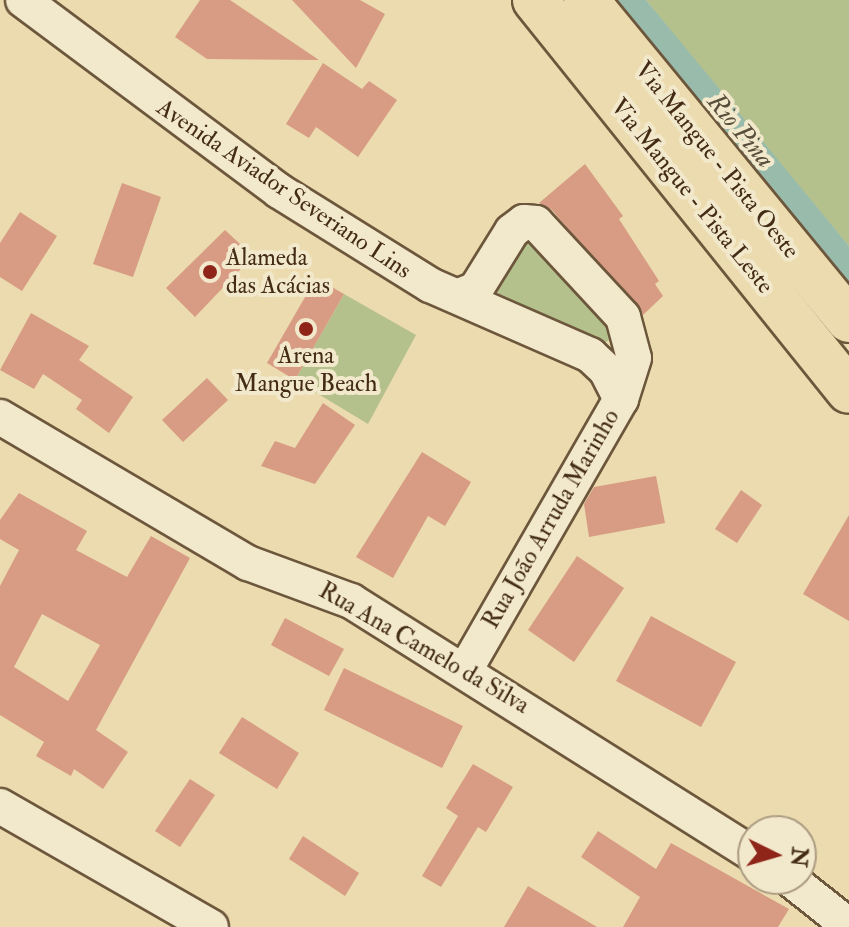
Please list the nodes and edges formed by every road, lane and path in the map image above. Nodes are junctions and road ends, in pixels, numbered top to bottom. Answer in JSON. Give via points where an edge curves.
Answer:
{"nodes":[{"id":1,"x":23,"y":0,"type":"edge"},
{"id":2,"x":535,"y":0,"type":"edge"},
{"id":3,"x":586,"y":0,"type":"edge"},
{"id":4,"x":459,"y":296,"type":"junction"},
{"id":5,"x":849,"y":320,"type":"edge"},
{"id":6,"x":613,"y":384,"type":"junction"},
{"id":7,"x":849,"y":391,"type":"edge"},
{"id":8,"x":0,"y":417,"type":"edge"},
{"id":9,"x":466,"y":669,"type":"junction"},
{"id":10,"x":0,"y":806,"type":"edge"},
{"id":11,"x":737,"y":844,"type":"edge"},
{"id":12,"x":810,"y":895,"type":"edge"},
{"id":13,"x":849,"y":926,"type":"edge"},
{"id":14,"x":211,"y":927,"type":"edge"}],
"edges":[{"from":1,"to":4,"type":"street","name":"Avenida Aviador Severiano Lins","via":[[279,191],[430,285]]},
{"from":2,"to":7,"type":"main road","name":"Via Mangue - Pista Leste"},
{"from":3,"to":5,"type":"main road","name":"Via Mangue - Pista Oeste"},
{"from":4,"to":6,"type":"street","name":"Avenida Aviador Severiano Lins","via":[[590,355]]},
{"from":4,"to":6,"type":"street","name":"Rua João Arruda Marinho","via":[[476,289],[512,231],[524,222],[536,223],[623,317],[634,358]]},
{"from":6,"to":9,"type":"street","name":"Rua João Arruda Marinho"},
{"from":8,"to":9,"type":"street","name":"Rua Ana Camelo da Silva","via":[[222,549],[351,601]]},
{"from":9,"to":11,"type":"street","name":"Rua Ana Camelo da Silva"},
{"from":10,"to":14,"type":"street"},
{"from":12,"to":13,"type":"street"}]}
